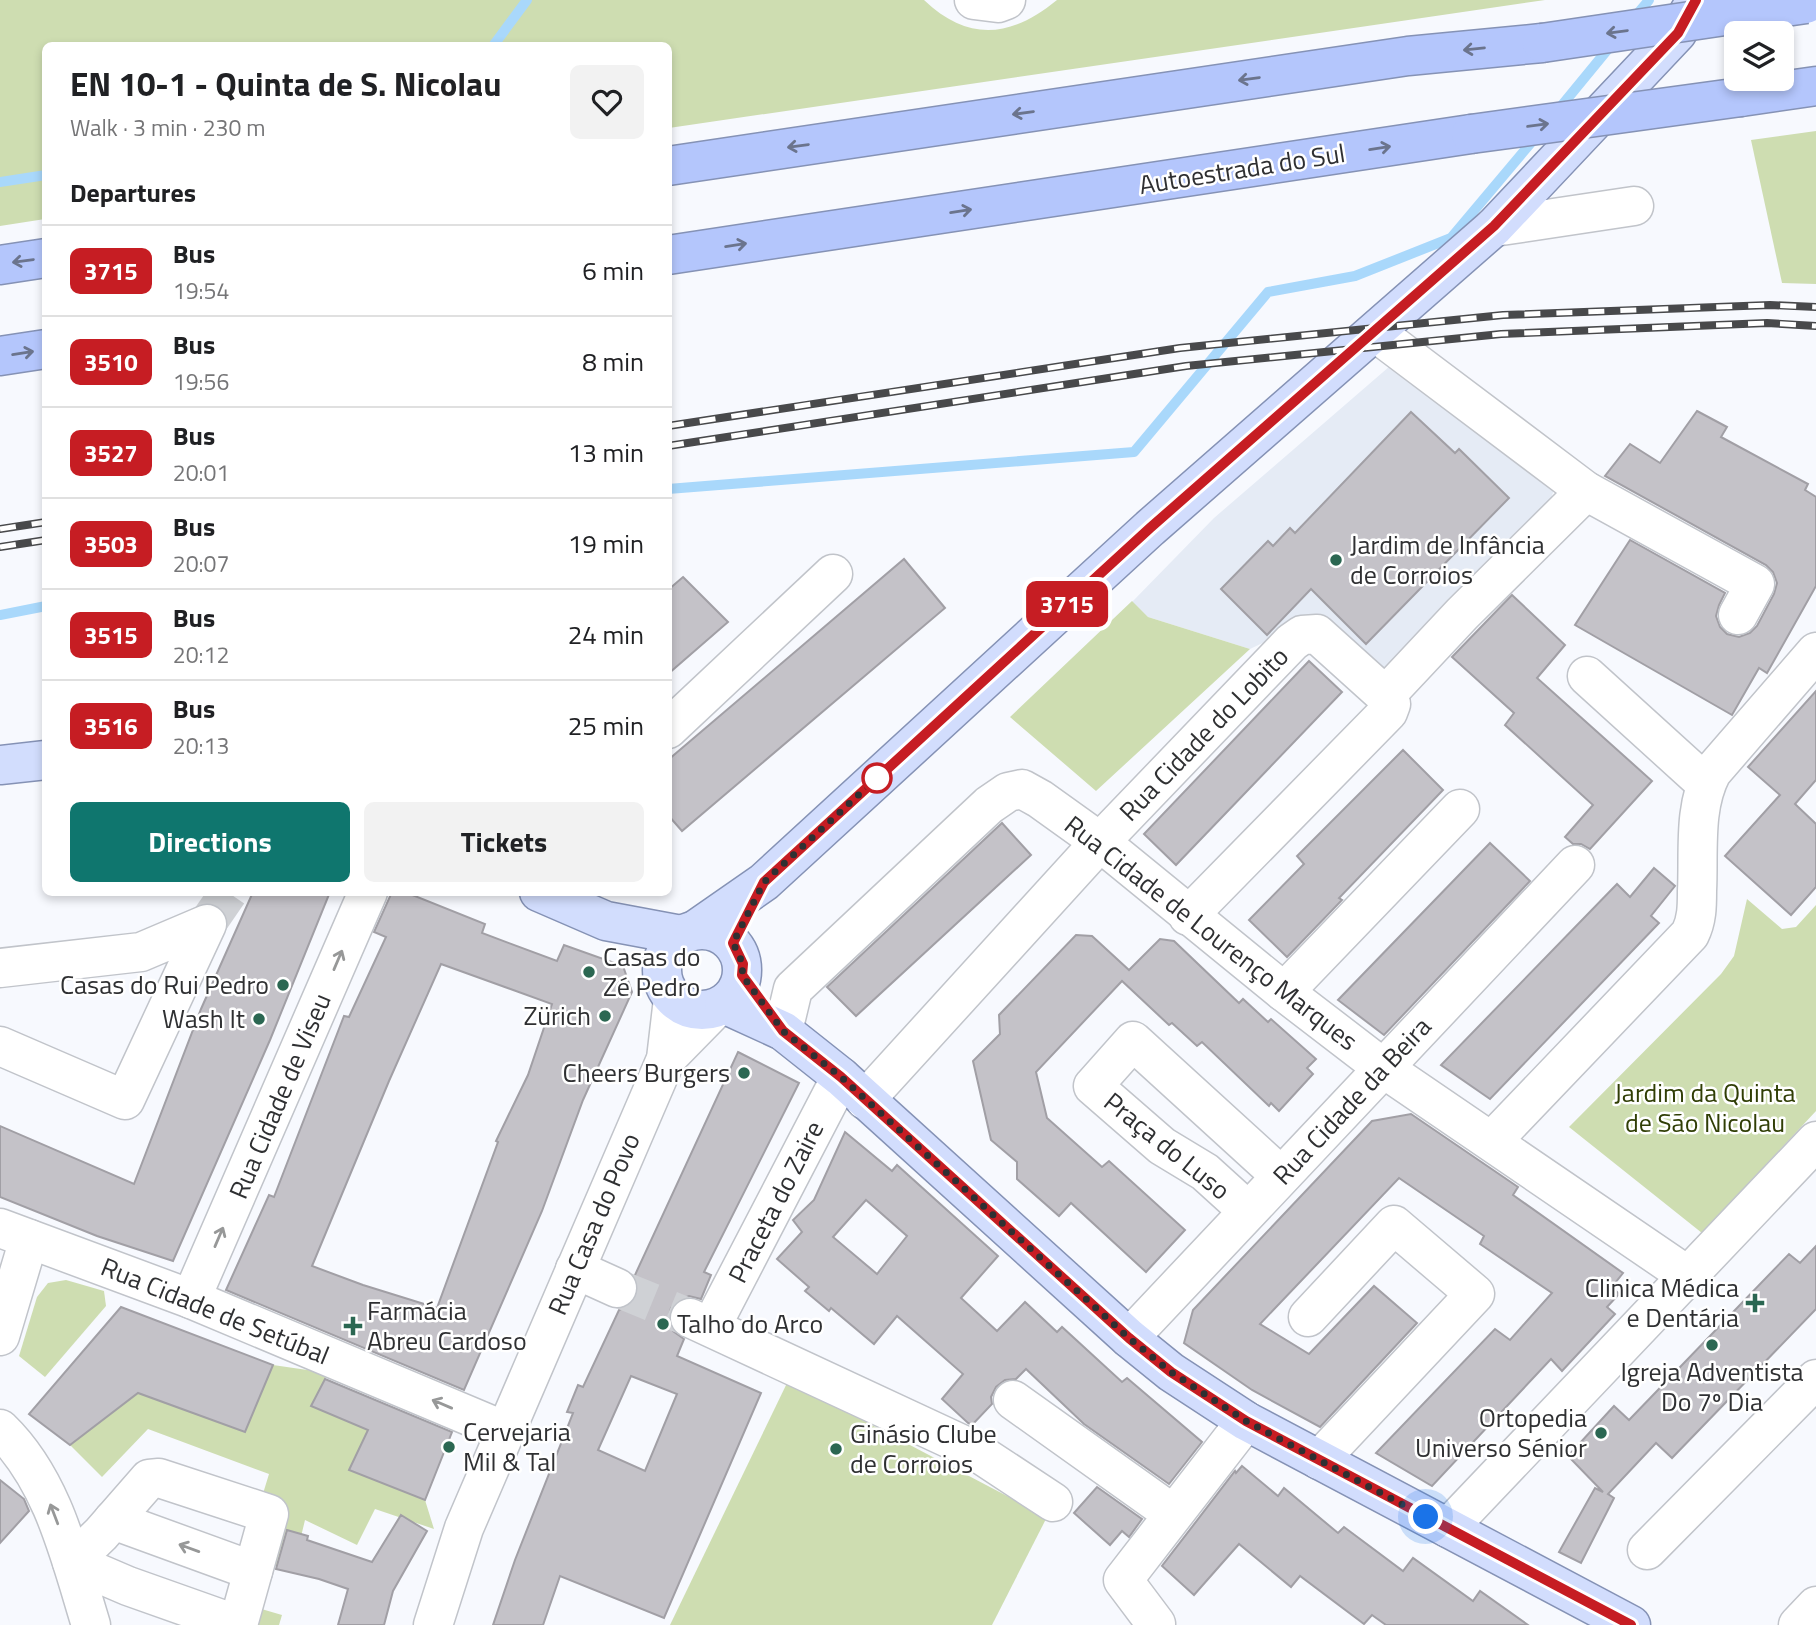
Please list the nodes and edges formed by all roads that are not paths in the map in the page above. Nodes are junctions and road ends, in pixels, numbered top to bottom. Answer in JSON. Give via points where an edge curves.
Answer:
{"nodes":[{"id":1,"x":974,"y":0,"type":"edge"},
{"id":2,"x":1006,"y":0,"type":"edge"},
{"id":3,"x":1696,"y":0,"type":"edge"},
{"id":4,"x":1811,"y":3,"type":"edge"},
{"id":5,"x":1816,"y":86,"type":"edge"},
{"id":6,"x":672,"y":165,"type":"edge"},
{"id":7,"x":1634,"y":206,"type":"dead end"},
{"id":8,"x":1494,"y":226,"type":"junction"},
{"id":9,"x":672,"y":254,"type":"edge"},
{"id":10,"x":42,"y":259,"type":"edge"},
{"id":11,"x":0,"y":265,"type":"edge"},
{"id":12,"x":1374,"y":332,"type":"junction"},
{"id":13,"x":42,"y":350,"type":"edge"},
{"id":14,"x":0,"y":356,"type":"edge"},
{"id":15,"x":1586,"y":491,"type":"junction"},
{"id":16,"x":833,"y":574,"type":"dead end"},
{"id":17,"x":1738,"y":615,"type":"dead end"},
{"id":18,"x":1816,"y":652,"type":"edge"},
{"id":19,"x":1587,"y":676,"type":"dead end"},
{"id":20,"x":1386,"y":695,"type":"junction"},
{"id":21,"x":672,"y":725,"type":"edge"},
{"id":22,"x":42,"y":760,"type":"edge"},
{"id":23,"x":0,"y":765,"type":"edge"},
{"id":24,"x":1706,"y":784,"type":"junction"},
{"id":25,"x":1460,"y":809,"type":"dead end"},
{"id":26,"x":1100,"y":842,"type":"junction"},
{"id":27,"x":1575,"y":865,"type":"dead end"},
{"id":28,"x":764,"y":882,"type":"junction"},
{"id":29,"x":366,"y":896,"type":"edge"},
{"id":30,"x":552,"y":896,"type":"edge"},
{"id":31,"x":1188,"y":916,"type":"junction"},
{"id":32,"x":606,"y":921,"type":"junction"},
{"id":33,"x":688,"y":932,"type":"junction"},
{"id":34,"x":0,"y":968,"type":"edge"},
{"id":35,"x":729,"y":983,"type":"junction"},
{"id":36,"x":667,"y":989,"type":"junction"},
{"id":37,"x":1284,"y":992,"type":"junction"},
{"id":38,"x":783,"y":1031,"type":"junction"},
{"id":39,"x":0,"y":1046,"type":"edge"},
{"id":40,"x":666,"y":1059,"type":"junction"},
{"id":41,"x":1383,"y":1068,"type":"junction"},
{"id":42,"x":853,"y":1089,"type":"junction"},
{"id":43,"x":1492,"y":1141,"type":"junction"},
{"id":44,"x":1816,"y":1142,"type":"edge"},
{"id":45,"x":1281,"y":1176,"type":"junction"},
{"id":46,"x":1248,"y":1211,"type":"junction"},
{"id":47,"x":14,"y":1234,"type":"edge"},
{"id":48,"x":575,"y":1269,"type":"junction"},
{"id":49,"x":1688,"y":1276,"type":"junction"},
{"id":50,"x":617,"y":1288,"type":"tunnel mouth"},
{"id":51,"x":191,"y":1299,"type":"junction"},
{"id":52,"x":1307,"y":1317,"type":"dead end"},
{"id":53,"x":0,"y":1336,"type":"edge"},
{"id":54,"x":1129,"y":1338,"type":"junction"},
{"id":55,"x":1816,"y":1379,"type":"edge"},
{"id":56,"x":1013,"y":1399,"type":"dead end"},
{"id":57,"x":1246,"y":1421,"type":"junction"},
{"id":58,"x":0,"y":1429,"type":"edge"},
{"id":59,"x":505,"y":1431,"type":"junction"},
{"id":60,"x":1319,"y":1461,"type":"junction"},
{"id":61,"x":1053,"y":1502,"type":"dead end"},
{"id":62,"x":1173,"y":1514,"type":"junction"},
{"id":63,"x":113,"y":1520,"type":"junction"},
{"id":64,"x":1448,"y":1528,"type":"junction"},
{"id":65,"x":1647,"y":1550,"type":"dead end"},
{"id":66,"x":72,"y":1562,"type":"junction"},
{"id":67,"x":253,"y":1571,"type":"junction"},
{"id":68,"x":1816,"y":1606,"type":"edge"},
{"id":69,"x":1156,"y":1624,"type":"edge"},
{"id":70,"x":91,"y":1625,"type":"edge"},
{"id":71,"x":238,"y":1625,"type":"edge"},
{"id":72,"x":433,"y":1625,"type":"edge"},
{"id":73,"x":1631,"y":1625,"type":"edge"},
{"id":74,"x":1798,"y":1625,"type":"edge"}],
"edges":[{"from":1,"to":2,"type":"street"},
{"from":3,"to":8,"type":"main road","name":"Rua Casa do Povo","via":[[1678,33]]},
{"from":4,"to":6,"type":"highway","one_way":true,"bridge":true,"via":[[1542,43],[1394,58]]},
{"from":9,"to":5,"type":"highway","name":"Autoestrada do Sul","one_way":true,"bridge":true},
{"from":7,"to":8,"type":"street"},
{"from":8,"to":12,"type":"main road","name":"Rua Casa do Povo"},
{"from":10,"to":11,"type":"highway","one_way":true},
{"from":12,"to":15,"type":"street"},
{"from":12,"to":28,"type":"main road","name":"Rua Casa do Povo","via":[[1150,528]]},
{"from":14,"to":13,"type":"highway","one_way":true},
{"from":15,"to":17,"type":"street","via":[[1755,584]]},
{"from":15,"to":20,"type":"street"},
{"from":16,"to":21,"type":"street"},
{"from":18,"to":24,"type":"street"},
{"from":19,"to":24,"type":"street"},
{"from":20,"to":26,"type":"street","name":"Rua Cidade do Lobito","via":[[1320,636],[1308,633],[1297,637]]},
{"from":20,"to":31,"type":"street","via":[[1391,704],[1388,712]]},
{"from":22,"to":23,"type":"main road"},
{"from":24,"to":43,"type":"street","via":[[1700,805],[1697,912],[1690,934]]},
{"from":25,"to":37,"type":"street"},
{"from":26,"to":31,"type":"street","name":"Rua Cidade de Lourenço Marques"},
{"from":26,"to":38,"type":"street","name":"Rua Cidade de Lourenço Marques","via":[[1022,789],[1008,792],[793,989]]},
{"from":26,"to":42,"type":"street","name":"Rua Cidade do Lobito"},
{"from":27,"to":41,"type":"street","name":"Rua Cidade da Beira"},
{"from":28,"to":33,"type":"main road","name":"Rua Casa do Povo"},
{"from":28,"to":35,"type":"main road","name":"Rua Casa do Povo"},
{"from":51,"to":29,"type":"street","name":"Rua Cidade de Viseu","one_way":true},
{"from":30,"to":32,"type":"main road"},
{"from":31,"to":37,"type":"street","name":"Rua Cidade de Lourenço Marques"},
{"from":32,"to":33,"type":"main road"},
{"from":32,"to":36,"type":"main road"},
{"from":33,"to":35,"type":"main road","via":[[716,932]]},
{"from":33,"to":36,"type":"main road","via":[[671,943],[664,955]]},
{"from":34,"to":39,"type":"street","via":[[141,952],[207,924],[125,1100]]},
{"from":35,"to":36,"type":"main road","via":[[695,1010],[681,1005]]},
{"from":35,"to":38,"type":"main road"},
{"from":35,"to":40,"type":"street","name":"Rua Casa do Povo"},
{"from":36,"to":40,"type":"street","name":"Rua Casa do Povo"},
{"from":37,"to":41,"type":"street","name":"Rua Cidade de Lourenço Marques"},
{"from":38,"to":42,"type":"main road"},
{"from":40,"to":48,"type":"street","name":"Rua Casa do Povo"},
{"from":41,"to":43,"type":"street","name":"Rua Cidade de Lourenço Marques"},
{"from":41,"to":45,"type":"street","name":"Rua Cidade da Beira"},
{"from":42,"to":54,"type":"main road"},
{"from":42,"to":61,"type":"street","name":"Praceta do Zaire","via":[[701,1323],[974,1450]]},
{"from":43,"to":49,"type":"street","name":"Rua Cidade de Lourenço Marques"},
{"from":44,"to":49,"type":"street"},
{"from":45,"to":46,"type":"street","name":"Rua Cidade da Beira"},
{"from":45,"to":46,"type":"street","name":"Praça do Luso","via":[[1133,1041],[1093,1086]]},
{"from":46,"to":54,"type":"street","name":"Rua Cidade da Beira"},
{"from":47,"to":51,"type":"street","name":"Rua Cidade de Setúbal"},
{"from":47,"to":53,"type":"street"},
{"from":48,"to":50,"type":"street"},
{"from":48,"to":59,"type":"street","name":"Rua Casa do Povo"},
{"from":49,"to":64,"type":"street"},
{"from":59,"to":51,"type":"street","name":"Rua Cidade de Setúbal","one_way":true},
{"from":52,"to":60,"type":"street","via":[[1394,1225],[1475,1294]]},
{"from":54,"to":57,"type":"main road"},
{"from":55,"to":65,"type":"street"},
{"from":56,"to":62,"type":"street"},
{"from":57,"to":60,"type":"main road"},
{"from":57,"to":62,"type":"street"},
{"from":66,"to":58,"type":"street","one_way":true,"via":[[37,1475]]},
{"from":59,"to":72,"type":"street","name":"Rua Casa do Povo","via":[[464,1528]]},
{"from":60,"to":64,"type":"main road"},
{"from":62,"to":69,"type":"street","via":[[1123,1580]]},
{"from":63,"to":66,"type":"street"},
{"from":67,"to":63,"type":"street","one_way":true},
{"from":63,"to":67,"type":"street","via":[[149,1479],[159,1478],[269,1514]]},
{"from":64,"to":73,"type":"main road"},
{"from":66,"to":70,"type":"street"},
{"from":66,"to":71,"type":"street"},
{"from":67,"to":71,"type":"street"},
{"from":68,"to":74,"type":"street"}]}
